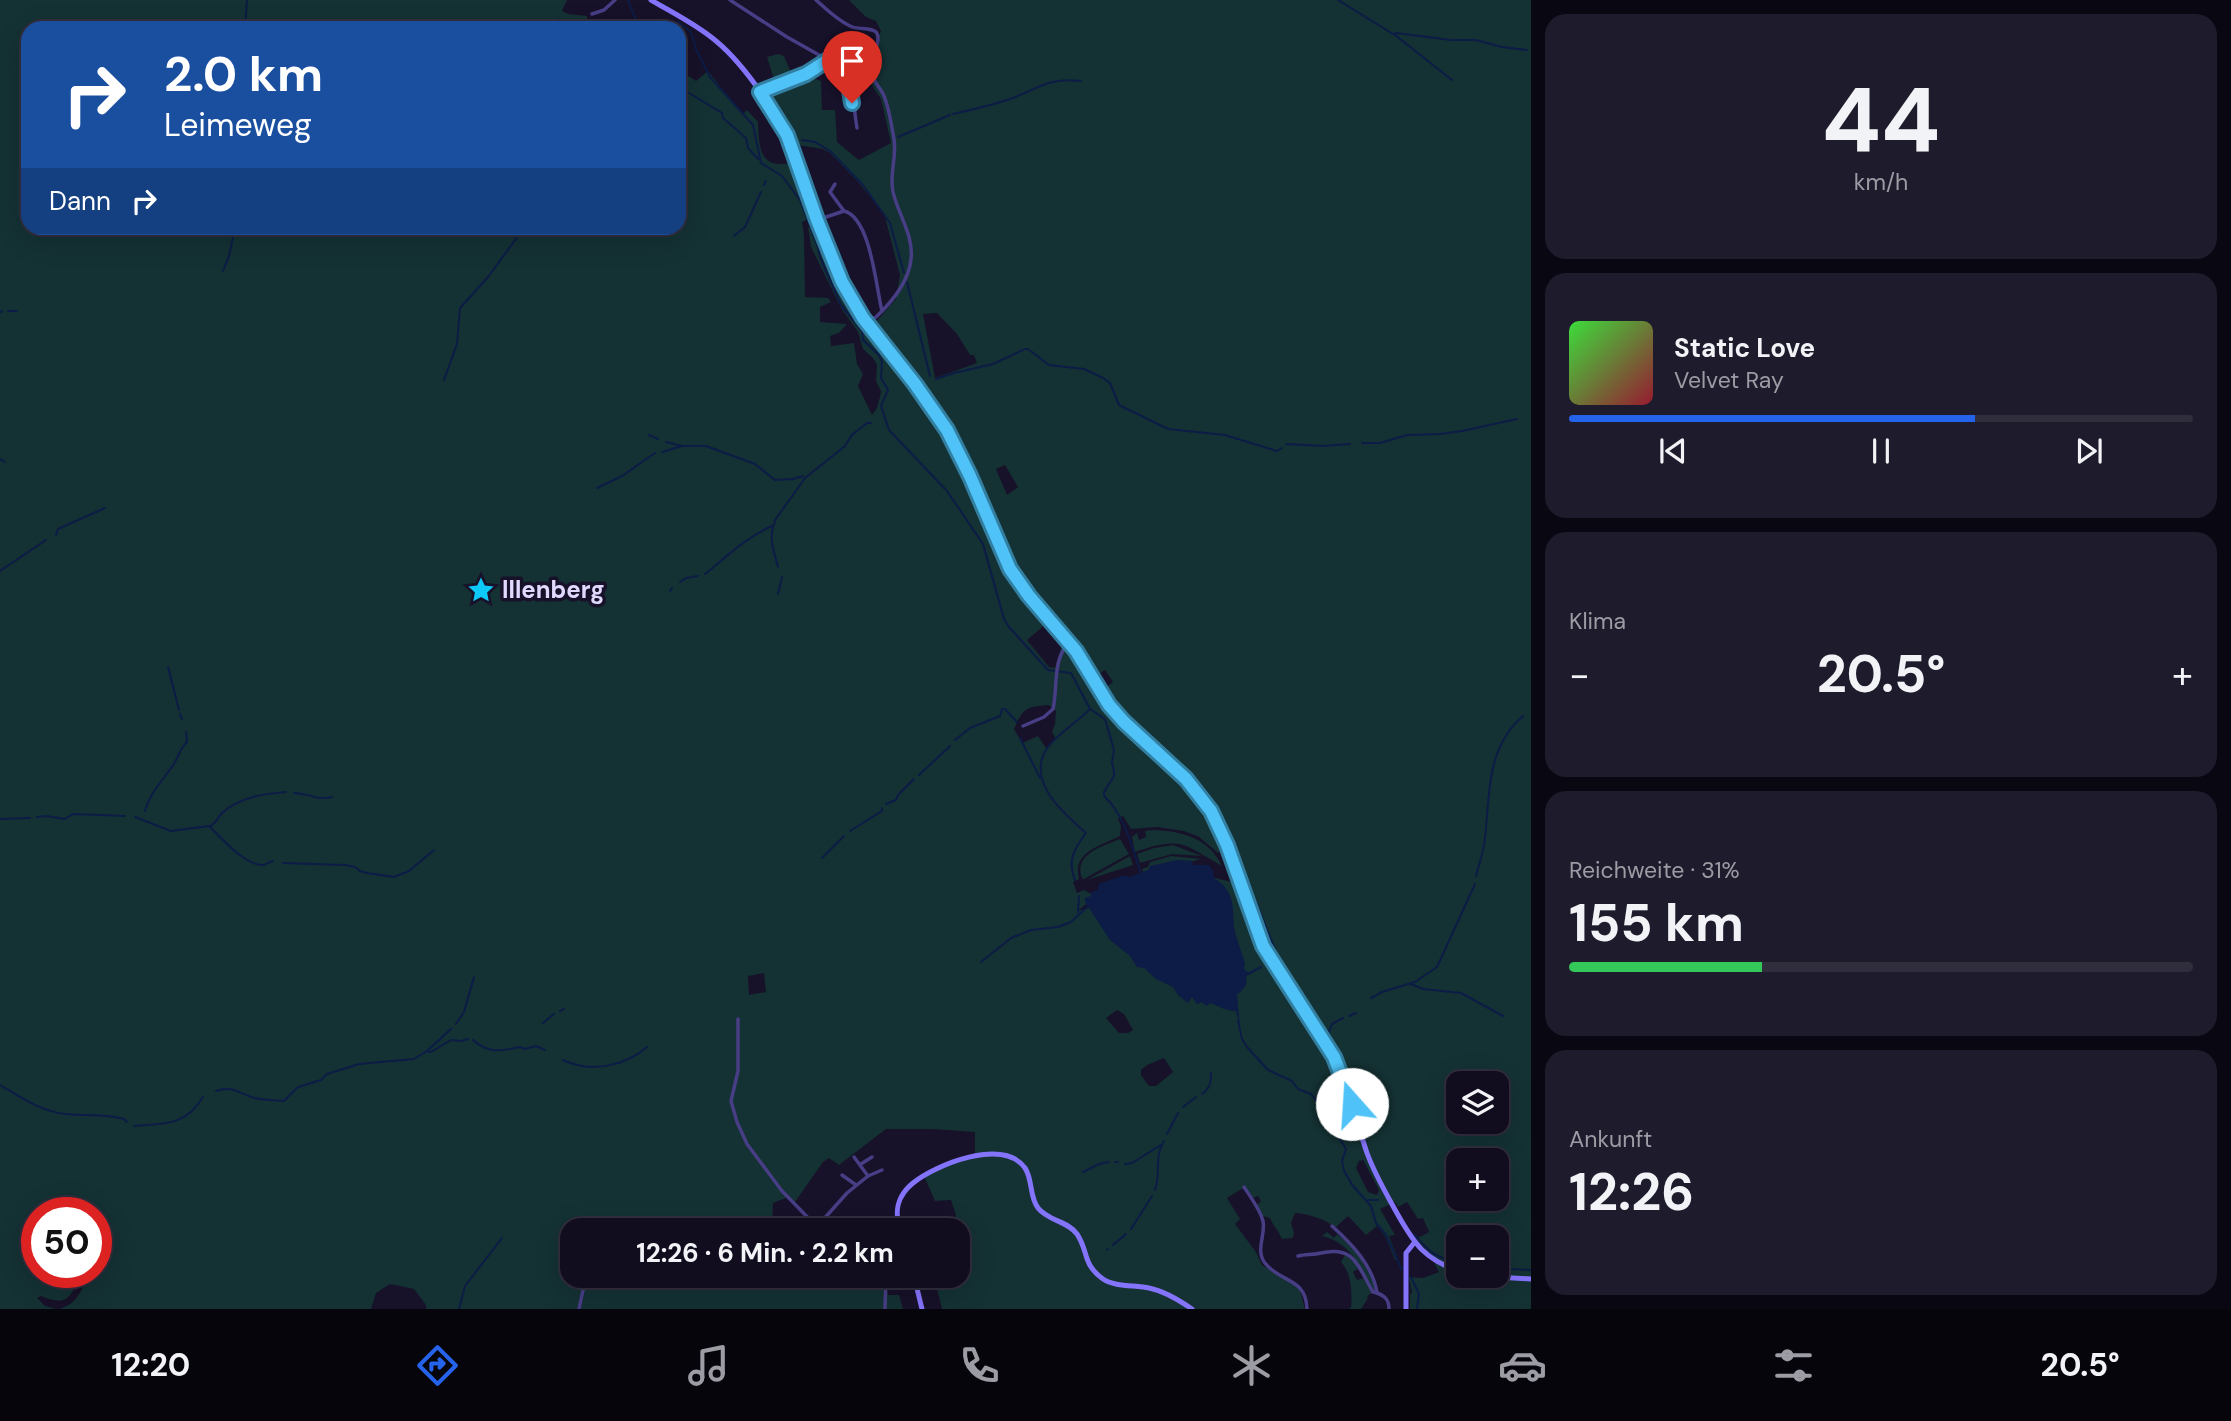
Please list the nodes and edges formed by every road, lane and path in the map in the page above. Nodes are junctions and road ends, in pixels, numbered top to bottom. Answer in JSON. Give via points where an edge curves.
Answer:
{"nodes":[{"id":1,"x":615,"y":0,"type":"edge"},
{"id":2,"x":651,"y":0,"type":"edge"},
{"id":3,"x":730,"y":0,"type":"edge"},
{"id":4,"x":817,"y":0,"type":"edge"},
{"id":5,"x":592,"y":14,"type":"dead end"},
{"id":6,"x":828,"y":60,"type":"junction"},
{"id":7,"x":760,"y":92,"type":"junction"},
{"id":8,"x":857,"y":128,"type":"dead end"},
{"id":9,"x":835,"y":184,"type":"dead end"},
{"id":10,"x":844,"y":211,"type":"junction"},
{"id":11,"x":817,"y":220,"type":"junction"},
{"id":12,"x":882,"y":311,"type":"junction"},
{"id":13,"x":863,"y":318,"type":"junction"},
{"id":14,"x":1069,"y":642,"type":"junction"},
{"id":15,"x":1023,"y":726,"type":"dead end"},
{"id":16,"x":737,"y":1019,"type":"dead end"},
{"id":17,"x":854,"y":1157,"type":"dead end"},
{"id":18,"x":872,"y":1157,"type":"dead end"},
{"id":19,"x":861,"y":1164,"type":"junction"},
{"id":20,"x":882,"y":1170,"type":"dead end"},
{"id":21,"x":842,"y":1175,"type":"dead end"},
{"id":22,"x":868,"y":1176,"type":"junction"},
{"id":23,"x":856,"y":1185,"type":"junction"},
{"id":24,"x":1244,"y":1187,"type":"dead end"},
{"id":25,"x":807,"y":1218,"type":"edge"},
{"id":26,"x":826,"y":1218,"type":"edge"},
{"id":27,"x":897,"y":1218,"type":"edge"},
{"id":28,"x":1332,"y":1226,"type":"dead end"},
{"id":29,"x":1414,"y":1243,"type":"junction"},
{"id":30,"x":1298,"y":1256,"type":"dead end"},
{"id":31,"x":1446,"y":1266,"type":"edge"},
{"id":32,"x":1509,"y":1278,"type":"edge"},
{"id":33,"x":1531,"y":1279,"type":"edge"},
{"id":34,"x":583,"y":1288,"type":"edge"},
{"id":35,"x":886,"y":1288,"type":"edge"},
{"id":36,"x":917,"y":1288,"type":"edge"},
{"id":37,"x":1377,"y":1293,"type":"junction"},
{"id":38,"x":579,"y":1309,"type":"edge"},
{"id":39,"x":885,"y":1309,"type":"edge"},
{"id":40,"x":922,"y":1309,"type":"edge"},
{"id":41,"x":1192,"y":1309,"type":"edge"},
{"id":42,"x":1307,"y":1309,"type":"edge"},
{"id":43,"x":1389,"y":1309,"type":"edge"},
{"id":44,"x":1406,"y":1309,"type":"edge"}],
"edges":[{"from":1,"to":5,"type":"street"},
{"from":2,"to":7,"type":"main road","via":[[718,42]]},
{"from":3,"to":6,"type":"street"},
{"from":4,"to":12,"type":"street","via":[[841,21],[876,32],[879,39],[871,71],[882,92],[893,136],[892,188],[912,247],[908,272]]},
{"from":6,"to":7,"type":"street"},
{"from":6,"to":8,"type":"street","via":[[834,56],[845,69]]},
{"from":7,"to":11,"type":"main road","via":[[787,135]]},
{"from":9,"to":10,"type":"street","via":[[830,192]]},
{"from":10,"to":11,"type":"street"},
{"from":10,"to":12,"type":"street","via":[[853,215],[866,241]]},
{"from":11,"to":13,"type":"main road","via":[[842,282]]},
{"from":12,"to":13,"type":"street"},
{"from":13,"to":14,"type":"main road","via":[[939,418],[960,454],[1010,569]]},
{"from":14,"to":15,"type":"street","via":[[1057,668],[1051,713]]},
{"from":14,"to":29,"type":"main road","via":[[1109,705],[1186,779],[1211,811],[1263,946],[1334,1057],[1378,1179]]},
{"from":16,"to":25,"type":"street","via":[[738,1071],[731,1101],[737,1122],[747,1144]]},
{"from":17,"to":19,"type":"street"},
{"from":18,"to":19,"type":"street"},
{"from":19,"to":22,"type":"street"},
{"from":20,"to":22,"type":"street"},
{"from":21,"to":23,"type":"street"},
{"from":22,"to":23,"type":"street"},
{"from":23,"to":26,"type":"street"},
{"from":24,"to":42,"type":"street","via":[[1264,1223],[1264,1261],[1300,1287]]},
{"from":27,"to":41,"type":"main road","via":[[899,1199],[909,1186],[940,1166],[966,1158],[1009,1157],[1027,1171],[1038,1208],[1073,1229],[1088,1264],[1106,1281],[1153,1288]]},
{"from":28,"to":37,"type":"street","via":[[1355,1247]]},
{"from":29,"to":31,"type":"main road"},
{"from":29,"to":44,"type":"main road","via":[[1406,1254]]},
{"from":30,"to":37,"type":"street","via":[[1332,1250],[1347,1254]]},
{"from":32,"to":33,"type":"main road"},
{"from":34,"to":38,"type":"street"},
{"from":35,"to":39,"type":"street"},
{"from":36,"to":40,"type":"main road"},
{"from":37,"to":43,"type":"street","via":[[1387,1299]]}]}
